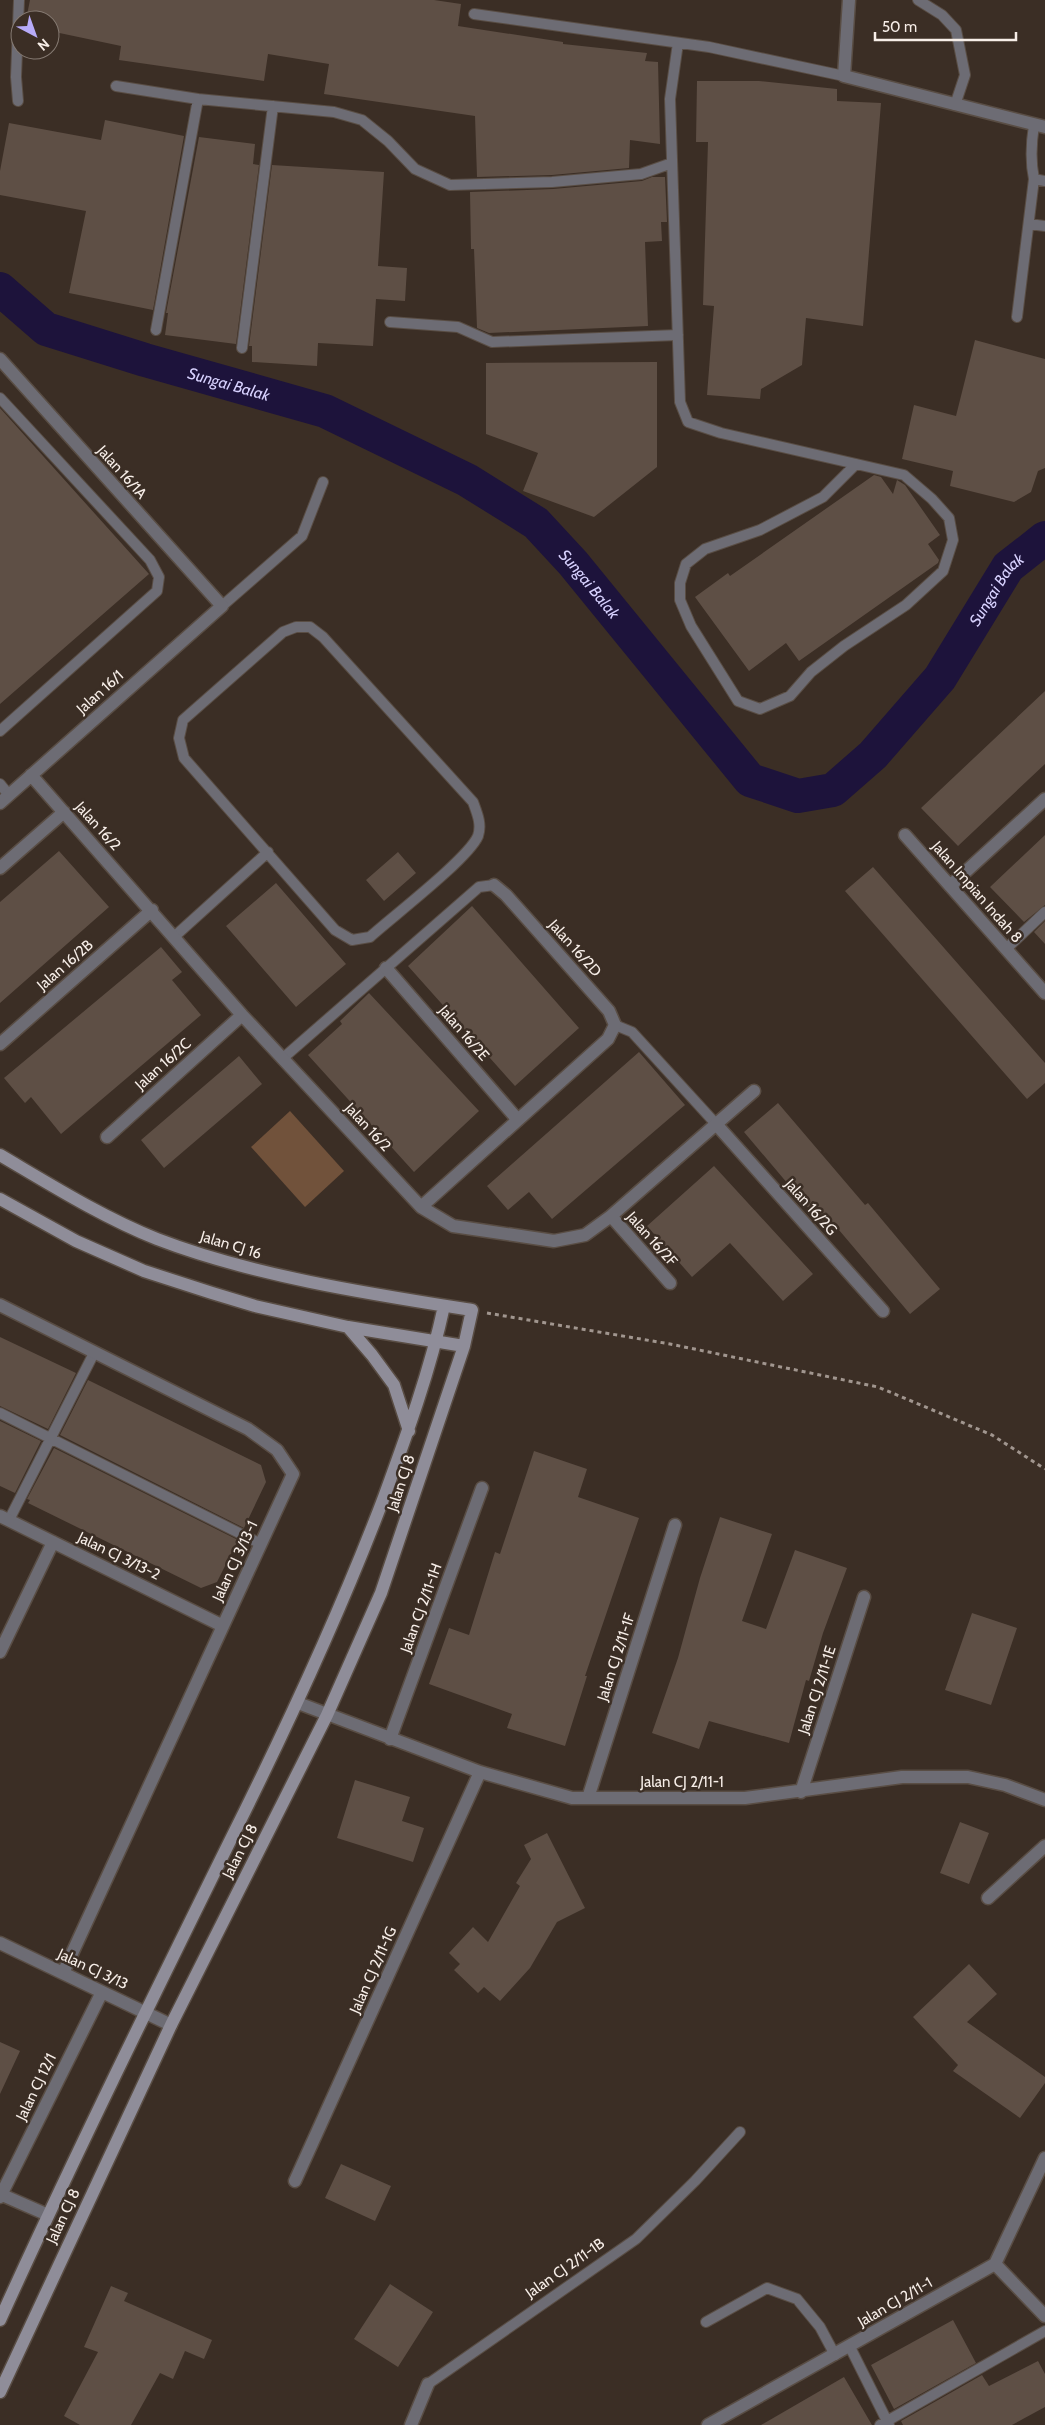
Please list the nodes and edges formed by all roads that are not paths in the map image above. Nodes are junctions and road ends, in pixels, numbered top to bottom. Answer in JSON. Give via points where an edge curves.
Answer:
{"nodes":[{"id":1,"x":19,"y":0,"type":"edge"},
{"id":2,"x":849,"y":0,"type":"edge"},
{"id":3,"x":918,"y":0,"type":"edge"},
{"id":4,"x":474,"y":14,"type":"dead end"},
{"id":5,"x":678,"y":43,"type":"junction"},
{"id":6,"x":844,"y":76,"type":"junction"},
{"id":7,"x":116,"y":86,"type":"dead end"},
{"id":8,"x":198,"y":99,"type":"junction"},
{"id":9,"x":18,"y":101,"type":"dead end"},
{"id":10,"x":955,"y":105,"type":"junction"},
{"id":11,"x":272,"y":106,"type":"junction"},
{"id":12,"x":1040,"y":126,"type":"edge"},
{"id":13,"x":672,"y":163,"type":"junction"},
{"id":14,"x":1040,"y":180,"type":"edge"},
{"id":15,"x":1029,"y":224,"type":"junction"},
{"id":16,"x":1045,"y":226,"type":"edge"},
{"id":17,"x":1017,"y":317,"type":"dead end"},
{"id":18,"x":390,"y":322,"type":"dead end"},
{"id":19,"x":156,"y":330,"type":"dead end"},
{"id":20,"x":678,"y":335,"type":"junction"},
{"id":21,"x":242,"y":348,"type":"dead end"},
{"id":22,"x":0,"y":358,"type":"edge"},
{"id":23,"x":0,"y":398,"type":"edge"},
{"id":24,"x":856,"y":464,"type":"junction"},
{"id":25,"x":323,"y":482,"type":"dead end"},
{"id":26,"x":222,"y":606,"type":"junction"},
{"id":27,"x":0,"y":731,"type":"edge"},
{"id":28,"x":31,"y":775,"type":"junction"},
{"id":29,"x":0,"y":784,"type":"edge"},
{"id":30,"x":5,"y":799,"type":"edge"},
{"id":31,"x":1045,"y":799,"type":"edge"},
{"id":32,"x":64,"y":812,"type":"junction"},
{"id":33,"x":905,"y":835,"type":"dead end"},
{"id":34,"x":268,"y":852,"type":"junction"},
{"id":35,"x":0,"y":868,"type":"edge"},
{"id":36,"x":494,"y":885,"type":"joint"},
{"id":37,"x":950,"y":886,"type":"junction"},
{"id":38,"x":152,"y":910,"type":"junction"},
{"id":39,"x":1045,"y":912,"type":"edge"},
{"id":40,"x":175,"y":936,"type":"junction"},
{"id":41,"x":1006,"y":949,"type":"junction"},
{"id":42,"x":386,"y":968,"type":"junction"},
{"id":43,"x":1045,"y":993,"type":"edge"},
{"id":44,"x":242,"y":1015,"type":"junction"},
{"id":45,"x":615,"y":1025,"type":"junction"},
{"id":46,"x":0,"y":1044,"type":"edge"},
{"id":47,"x":282,"y":1059,"type":"junction"},
{"id":48,"x":754,"y":1091,"type":"dead end"},
{"id":49,"x":518,"y":1120,"type":"junction"},
{"id":50,"x":716,"y":1124,"type":"junction"},
{"id":51,"x":106,"y":1137,"type":"dead end"},
{"id":52,"x":0,"y":1155,"type":"edge"},
{"id":53,"x":0,"y":1199,"type":"edge"},
{"id":54,"x":421,"y":1207,"type":"junction"},
{"id":55,"x":610,"y":1216,"type":"junction"},
{"id":56,"x":670,"y":1283,"type":"dead end"},
{"id":57,"x":0,"y":1305,"type":"edge"},
{"id":58,"x":444,"y":1306,"type":"junction"},
{"id":59,"x":472,"y":1310,"type":"joint"},
{"id":60,"x":883,"y":1312,"type":"dead end"},
{"id":61,"x":348,"y":1328,"type":"junction"},
{"id":62,"x":437,"y":1340,"type":"junction"},
{"id":63,"x":464,"y":1346,"type":"junction"},
{"id":64,"x":94,"y":1353,"type":"junction"},
{"id":65,"x":0,"y":1413,"type":"edge"},
{"id":66,"x":409,"y":1431,"type":"junction"},
{"id":67,"x":52,"y":1438,"type":"junction"},
{"id":68,"x":482,"y":1488,"type":"dead end"},
{"id":69,"x":5,"y":1518,"type":"edge"},
{"id":70,"x":675,"y":1525,"type":"dead end"},
{"id":71,"x":53,"y":1542,"type":"junction"},
{"id":72,"x":261,"y":1544,"type":"junction"},
{"id":73,"x":864,"y":1598,"type":"dead end"},
{"id":74,"x":223,"y":1626,"type":"junction"},
{"id":75,"x":0,"y":1652,"type":"edge"},
{"id":76,"x":298,"y":1703,"type":"junction"},
{"id":77,"x":327,"y":1715,"type":"junction"},
{"id":78,"x":390,"y":1739,"type":"junction"},
{"id":79,"x":480,"y":1772,"type":"junction"},
{"id":80,"x":801,"y":1792,"type":"junction"},
{"id":81,"x":588,"y":1798,"type":"junction"},
{"id":82,"x":1045,"y":1800,"type":"edge"},
{"id":83,"x":1045,"y":1846,"type":"edge"},
{"id":84,"x":988,"y":1898,"type":"dead end"},
{"id":85,"x":0,"y":1943,"type":"edge"},
{"id":86,"x":63,"y":1973,"type":"junction"},
{"id":87,"x":102,"y":1992,"type":"junction"},
{"id":88,"x":145,"y":2012,"type":"junction"},
{"id":89,"x":171,"y":2025,"type":"junction"},
{"id":90,"x":740,"y":2132,"type":"dead end"},
{"id":91,"x":1045,"y":2158,"type":"edge"},
{"id":92,"x":295,"y":2181,"type":"dead end"},
{"id":93,"x":0,"y":2195,"type":"edge"},
{"id":94,"x":48,"y":2215,"type":"junction"},
{"id":95,"x":995,"y":2264,"type":"junction"},
{"id":96,"x":1045,"y":2316,"type":"edge"},
{"id":97,"x":0,"y":2320,"type":"edge"},
{"id":98,"x":706,"y":2322,"type":"dead end"},
{"id":99,"x":1045,"y":2331,"type":"edge"},
{"id":100,"x":850,"y":2347,"type":"junction"},
{"id":101,"x":835,"y":2355,"type":"junction"},
{"id":102,"x":428,"y":2384,"type":"joint"},
{"id":103,"x":0,"y":2392,"type":"edge"},
{"id":104,"x":885,"y":2424,"type":"edge"},
{"id":105,"x":410,"y":2425,"type":"edge"},
{"id":106,"x":708,"y":2425,"type":"edge"}],
"edges":[{"from":1,"to":9,"type":"lane"},
{"from":2,"to":6,"type":"street"},
{"from":3,"to":10,"type":"lane","via":[[942,15],[956,30],[965,75]]},
{"from":4,"to":5,"type":"lane"},
{"from":5,"to":6,"type":"lane"},
{"from":5,"to":13,"type":"lane","via":[[670,100]]},
{"from":6,"to":10,"type":"street"},
{"from":7,"to":8,"type":"lane"},
{"from":8,"to":11,"type":"lane"},
{"from":8,"to":19,"type":"lane"},
{"from":10,"to":12,"type":"street"},
{"from":11,"to":13,"type":"lane","via":[[334,112],[362,120],[415,169],[450,185],[552,182],[641,174]]},
{"from":11,"to":21,"type":"lane"},
{"from":12,"to":14,"type":"lane","via":[[1030,152]]},
{"from":13,"to":20,"type":"lane"},
{"from":14,"to":15,"type":"lane"},
{"from":15,"to":16,"type":"lane"},
{"from":15,"to":17,"type":"lane"},
{"from":18,"to":20,"type":"lane","via":[[458,327],[492,342]]},
{"from":20,"to":24,"type":"lane","via":[[680,402],[688,422],[721,433]]},
{"from":22,"to":26,"type":"street","name":"Jalan 16/1A"},
{"from":23,"to":27,"type":"lane","via":[[150,560],[159,577],[158,591]]},
{"from":24,"to":24,"type":"lane","via":[[904,475],[948,518],[953,540],[943,571],[906,605],[811,672],[790,696],[760,709],[738,701],[690,626],[680,600],[680,583],[686,564],[705,549],[760,530],[823,497]]},
{"from":25,"to":26,"type":"lane","via":[[302,536]]},
{"from":26,"to":28,"type":"street","name":"Jalan 16/1"},
{"from":28,"to":30,"type":"street","name":"Jalan 16/1"},
{"from":28,"to":32,"type":"street","name":"Jalan 16/2"},
{"from":29,"to":30,"type":"lane"},
{"from":31,"to":37,"type":"street"},
{"from":32,"to":35,"type":"street"},
{"from":32,"to":38,"type":"street","name":"Jalan 16/2"},
{"from":33,"to":37,"type":"street","name":"Jalan Impian Indah 8"},
{"from":34,"to":34,"type":"lane","via":[[184,758],[179,738],[183,720],[283,632],[296,627],[310,627],[323,636],[473,802],[480,819],[478,835],[466,853],[370,937],[352,940],[335,930]]},
{"from":34,"to":40,"type":"lane"},
{"from":36,"to":42,"type":"lane","via":[[479,887]]},
{"from":36,"to":45,"type":"street","name":"Jalan 16/2D","via":[[609,1011]]},
{"from":37,"to":41,"type":"street","name":"Jalan Impian Indah 8"},
{"from":38,"to":40,"type":"street","name":"Jalan 16/2"},
{"from":38,"to":46,"type":"street","name":"Jalan 16/2B"},
{"from":39,"to":41,"type":"lane"},
{"from":40,"to":44,"type":"street","name":"Jalan 16/2"},
{"from":41,"to":43,"type":"street","name":"Jalan Impian Indah 8"},
{"from":42,"to":47,"type":"lane"},
{"from":42,"to":49,"type":"street","name":"Jalan 16/2E"},
{"from":44,"to":47,"type":"street","name":"Jalan 16/2"},
{"from":44,"to":51,"type":"street","name":"Jalan 16/2C"},
{"from":45,"to":49,"type":"street","via":[[608,1039]]},
{"from":45,"to":50,"type":"lane","via":[[632,1032]]},
{"from":47,"to":54,"type":"street","name":"Jalan 16/2"},
{"from":48,"to":50,"type":"street","name":"Jalan 16/2"},
{"from":49,"to":54,"type":"street"},
{"from":50,"to":55,"type":"street","name":"Jalan 16/2"},
{"from":50,"to":60,"type":"street","name":"Jalan 16/2G"},
{"from":52,"to":58,"type":"street","name":"Jalan CJ 16","via":[[90,1207],[158,1239],[268,1273]]},
{"from":53,"to":61,"type":"street","via":[[76,1241],[144,1271],[255,1306]]},
{"from":54,"to":55,"type":"street","name":"Jalan 16/2","via":[[453,1226],[554,1241],[585,1235]]},
{"from":55,"to":56,"type":"street","name":"Jalan 16/2F"},
{"from":57,"to":64,"type":"street","name":"Jalan CJ 3/13-1"},
{"from":58,"to":59,"type":"street","name":"Jalan CJ 16"},
{"from":58,"to":62,"type":"street","name":"Jalan CJ 8"},
{"from":59,"to":63,"type":"street","name":"Jalan CJ 8"},
{"from":61,"to":62,"type":"street"},
{"from":61,"to":66,"type":"street","via":[[394,1386]]},
{"from":62,"to":63,"type":"street"},
{"from":62,"to":66,"type":"street","name":"Jalan CJ 8"},
{"from":63,"to":77,"type":"street","name":"Jalan CJ 8","via":[[381,1593]]},
{"from":64,"to":67,"type":"lane"},
{"from":64,"to":72,"type":"street","name":"Jalan CJ 3/13-1","via":[[248,1429],[277,1450],[293,1474]]},
{"from":65,"to":67,"type":"lane"},
{"from":66,"to":76,"type":"street","name":"Jalan CJ 8","via":[[353,1580]]},
{"from":67,"to":69,"type":"lane"},
{"from":67,"to":72,"type":"lane"},
{"from":68,"to":78,"type":"street","name":"Jalan CJ 2/11-1H"},
{"from":69,"to":71,"type":"street","name":"Jalan CJ 3/13-2"},
{"from":70,"to":81,"type":"street","name":"Jalan CJ 2/11-1F"},
{"from":71,"to":74,"type":"street","name":"Jalan CJ 3/13-2"},
{"from":71,"to":75,"type":"street"},
{"from":72,"to":74,"type":"street","name":"Jalan CJ 3/13-1"},
{"from":73,"to":80,"type":"street","name":"Jalan CJ 2/11-1E"},
{"from":74,"to":86,"type":"street","name":"Jalan CJ 3/13-1"},
{"from":76,"to":77,"type":"street","name":"Jalan CJ 2/11-1"},
{"from":76,"to":88,"type":"street","name":"Jalan CJ 8"},
{"from":77,"to":78,"type":"street","name":"Jalan CJ 2/11-1"},
{"from":77,"to":89,"type":"street","name":"Jalan CJ 8"},
{"from":78,"to":79,"type":"street","name":"Jalan CJ 2/11-1"},
{"from":79,"to":81,"type":"street","name":"Jalan CJ 2/11-1","via":[[572,1798]]},
{"from":79,"to":92,"type":"street","name":"Jalan CJ 2/11-1G"},
{"from":80,"to":81,"type":"street","name":"Jalan CJ 2/11-1","via":[[745,1798]]},
{"from":80,"to":82,"type":"street","name":"Jalan CJ 2/11-1","via":[[902,1777],[968,1777],[1005,1785]]},
{"from":83,"to":84,"type":"street"},
{"from":85,"to":86,"type":"street","name":"Jalan CJ 3/13"},
{"from":86,"to":87,"type":"street","name":"Jalan CJ 3/13"},
{"from":87,"to":88,"type":"street","name":"Jalan CJ 3/13"},
{"from":87,"to":93,"type":"street","name":"Jalan CJ 12/1"},
{"from":88,"to":89,"type":"street","name":"Jalan CJ 3/13"},
{"from":88,"to":94,"type":"street","name":"Jalan CJ 8"},
{"from":89,"to":103,"type":"street","name":"Jalan CJ 8"},
{"from":90,"to":102,"type":"lane","name":"Jalan CJ 2/11-1B","via":[[636,2239]]},
{"from":91,"to":95,"type":"street"},
{"from":93,"to":94,"type":"street"},
{"from":94,"to":97,"type":"street","name":"Jalan CJ 8"},
{"from":95,"to":96,"type":"street"},
{"from":95,"to":100,"type":"street","name":"Jalan CJ 2/11-1"},
{"from":98,"to":101,"type":"lane","via":[[766,2288],[797,2299],[820,2327]]},
{"from":99,"to":104,"type":"lane"},
{"from":100,"to":101,"type":"street","name":"Jalan CJ 2/11-1"},
{"from":100,"to":104,"type":"lane"},
{"from":101,"to":106,"type":"street","name":"Jalan CJ 2/11-1"},
{"from":102,"to":105,"type":"street","name":"Jalan CJ 2/11-1B"}]}
